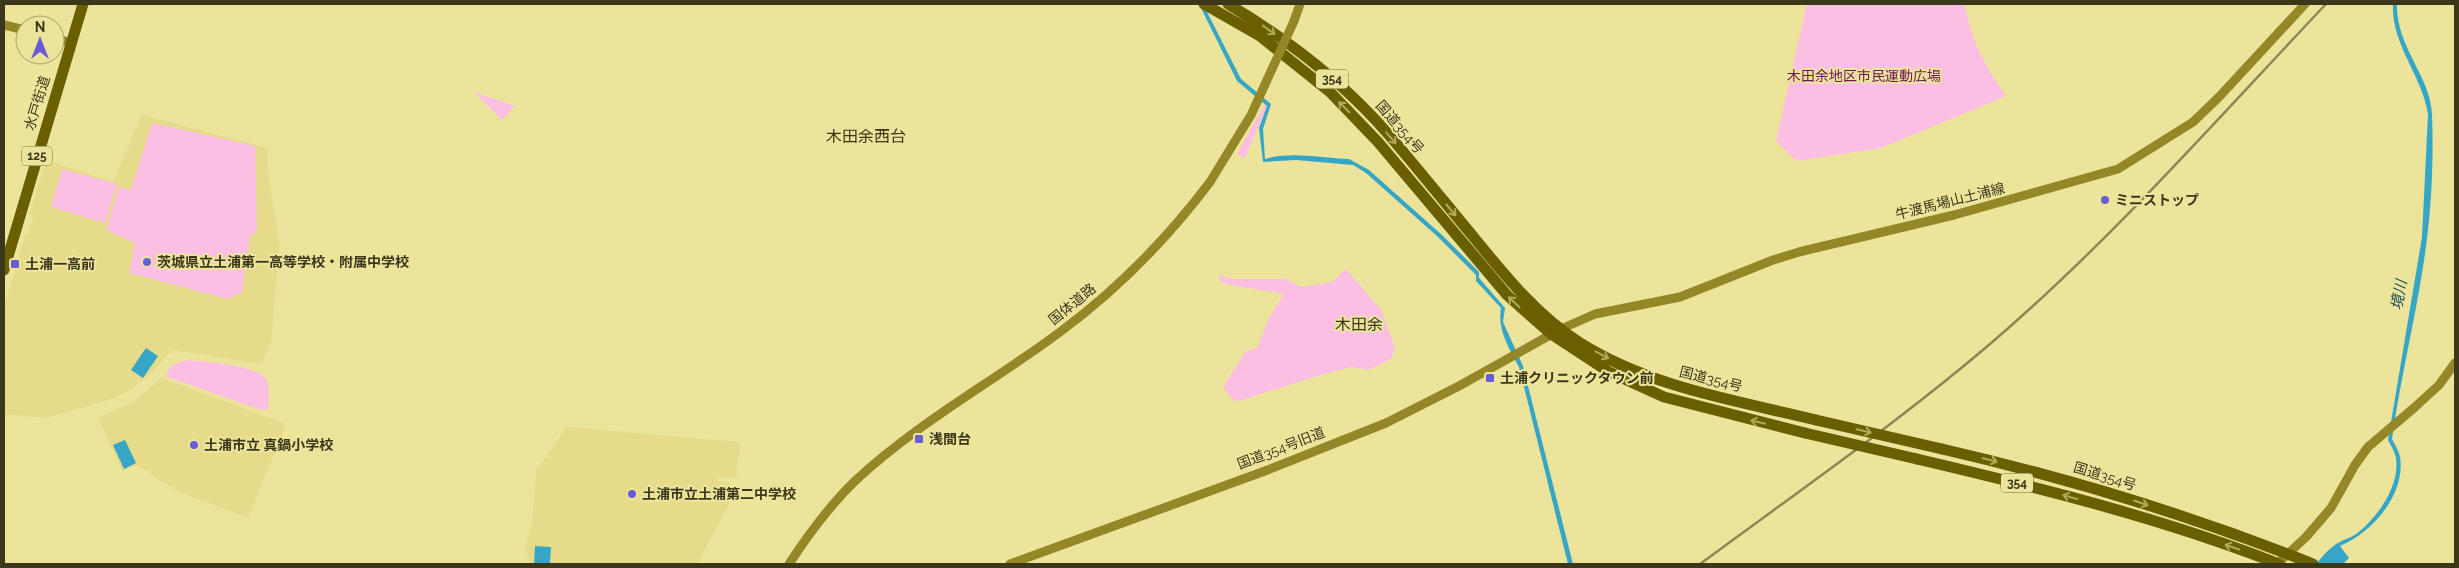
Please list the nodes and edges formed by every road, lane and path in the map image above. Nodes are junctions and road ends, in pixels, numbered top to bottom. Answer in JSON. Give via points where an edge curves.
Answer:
{"nodes":[{"id":1,"x":83,"y":4,"type":"edge"},
{"id":2,"x":1204,"y":4,"type":"edge"},
{"id":3,"x":1228,"y":4,"type":"edge"},
{"id":4,"x":1300,"y":4,"type":"edge"},
{"id":5,"x":2306,"y":4,"type":"edge"},
{"id":6,"x":65,"y":41,"type":"edge"},
{"id":7,"x":71,"y":43,"type":"junction"},
{"id":8,"x":4,"y":270,"type":"edge"},
{"id":9,"x":1556,"y":331,"type":"junction"},
{"id":10,"x":2455,"y":364,"type":"edge"},
{"id":11,"x":2288,"y":555,"type":"junction"},
{"id":12,"x":2308,"y":562,"type":"edge"},
{"id":13,"x":789,"y":564,"type":"edge"},
{"id":14,"x":1010,"y":564,"type":"edge"},
{"id":15,"x":2278,"y":564,"type":"edge"}],
"edges":[{"from":1,"to":7,"type":"highway","name":"水戸街道","number":"125"},
{"from":9,"to":2,"type":"highway","name":"国道354号","number":"354","one_way":true,"via":[[1507,295],[1378,142],[1330,92],[1260,36]]},
{"from":3,"to":9,"type":"highway","name":"国道354号","number":"354","one_way":true,"via":[[1318,67],[1365,110]]},
{"from":4,"to":13,"type":"street","name":"国体道路","bridge":true,"via":[[1251,115],[1210,182],[1166,237],[1122,281],[1059,333],[882,458],[842,495]]},
{"from":5,"to":9,"type":"street","name":"牛渡馬場山土浦線","via":[[2197,118],[2118,168],[1954,215],[1799,252],[1680,297],[1605,311]]},
{"from":6,"to":7,"type":"street"},
{"from":7,"to":8,"type":"highway","name":"水戸街道","number":"125"},
{"from":9,"to":11,"type":"highway","name":"国道354号","number":"354","one_way":true,"bridge":true,"via":[[1656,380],[2024,468],[2130,499]]},
{"from":9,"to":14,"type":"street","name":"国道354号旧道","via":[[1386,423]]},
{"from":15,"to":9,"type":"highway","name":"国道354号","number":"354","one_way":true,"bridge":true,"via":[[2109,508],[1692,406],[1655,394],[1609,372]]},
{"from":10,"to":11,"type":"street","via":[[2439,385],[2361,455],[2331,508]]},
{"from":11,"to":12,"type":"highway","name":"国道354号","number":"354"},
{"from":11,"to":15,"type":"street"}]}
